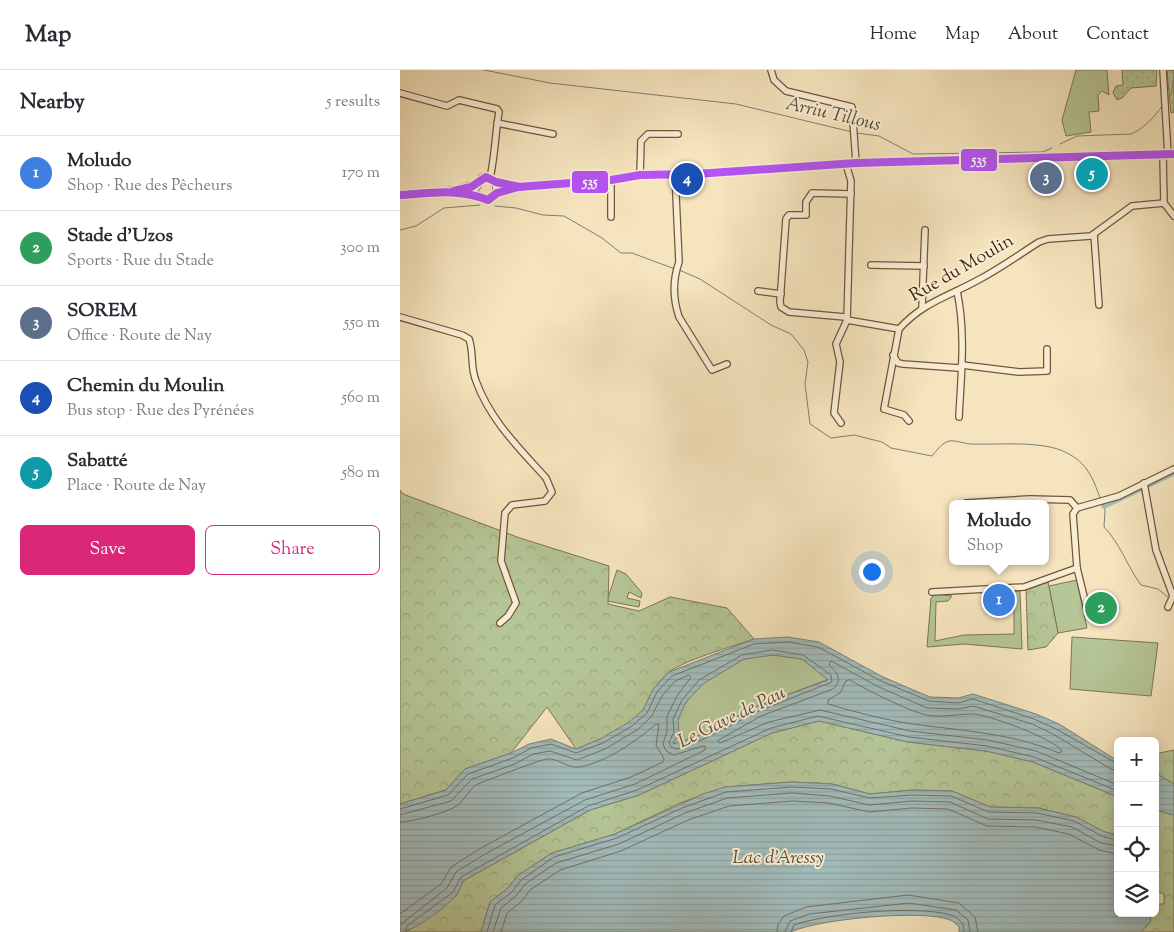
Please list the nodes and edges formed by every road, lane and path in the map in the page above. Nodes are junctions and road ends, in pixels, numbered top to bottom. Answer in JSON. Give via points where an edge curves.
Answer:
{"nodes":[{"id":1,"x":771,"y":70,"type":"edge"},
{"id":2,"x":1163,"y":70,"type":"edge"},
{"id":3,"x":400,"y":93,"type":"edge"},
{"id":4,"x":497,"y":123,"type":"junction"},
{"id":5,"x":552,"y":134,"type":"dead end"},
{"id":6,"x":678,"y":134,"type":"dead end"},
{"id":7,"x":1169,"y":155,"type":"edge"},
{"id":8,"x":856,"y":163,"type":"junction"},
{"id":9,"x":846,"y":164,"type":"junction"},
{"id":10,"x":675,"y":173,"type":"junction"},
{"id":11,"x":640,"y":176,"type":"junction"},
{"id":12,"x":493,"y":180,"type":"junction"},
{"id":13,"x":611,"y":180,"type":"junction"},
{"id":14,"x":477,"y":184,"type":"junction"},
{"id":15,"x":518,"y":187,"type":"junction"},
{"id":16,"x":453,"y":191,"type":"junction"},
{"id":17,"x":497,"y":193,"type":"junction"},
{"id":18,"x":851,"y":194,"type":"junction"},
{"id":19,"x":400,"y":195,"type":"edge"},
{"id":20,"x":478,"y":196,"type":"junction"},
{"id":21,"x":1164,"y":203,"type":"junction"},
{"id":22,"x":1174,"y":216,"type":"edge"},
{"id":23,"x":611,"y":217,"type":"dead end"},
{"id":24,"x":925,"y":230,"type":"dead end"},
{"id":25,"x":1094,"y":234,"type":"junction"},
{"id":26,"x":871,"y":265,"type":"dead end"},
{"id":27,"x":924,"y":266,"type":"junction"},
{"id":28,"x":758,"y":291,"type":"dead end"},
{"id":29,"x":957,"y":292,"type":"junction"},
{"id":30,"x":781,"y":294,"type":"junction"},
{"id":31,"x":1099,"y":305,"type":"dead end"},
{"id":32,"x":922,"y":307,"type":"junction"},
{"id":33,"x":400,"y":317,"type":"edge"},
{"id":34,"x":846,"y":318,"type":"junction"},
{"id":35,"x":899,"y":329,"type":"junction"},
{"id":36,"x":1047,"y":349,"type":"dead end"},
{"id":37,"x":893,"y":356,"type":"junction"},
{"id":38,"x":727,"y":364,"type":"dead end"},
{"id":39,"x":900,"y":364,"type":"junction"},
{"id":40,"x":962,"y":365,"type":"junction"},
{"id":41,"x":890,"y":370,"type":"junction"},
{"id":42,"x":959,"y":417,"type":"dead end"},
{"id":43,"x":909,"y":421,"type":"dead end"},
{"id":44,"x":841,"y":423,"type":"dead end"},
{"id":45,"x":1174,"y":469,"type":"edge"},
{"id":46,"x":1145,"y":486,"type":"junction"},
{"id":47,"x":1014,"y":500,"type":"edge"},
{"id":48,"x":1077,"y":508,"type":"junction"},
{"id":49,"x":1077,"y":568,"type":"junction"},
{"id":50,"x":932,"y":592,"type":"dead end"},
{"id":51,"x":1173,"y":596,"type":"edge"},
{"id":52,"x":1169,"y":605,"type":"dead end"},
{"id":53,"x":1091,"y":610,"type":"dead end"},
{"id":54,"x":500,"y":623,"type":"dead end"}],
"edges":[{"from":1,"to":8,"type":"street","via":[[774,80],[786,91],[852,107]]},
{"from":2,"to":7,"type":"street"},
{"from":3,"to":4,"type":"street","via":[[447,106],[459,100],[497,109]]},
{"from":4,"to":5,"type":"street"},
{"from":4,"to":12,"type":"street"},
{"from":6,"to":11,"type":"street","via":[[644,136]]},
{"from":7,"to":8,"type":"main road"},
{"from":7,"to":21,"type":"street"},
{"from":8,"to":9,"type":"main road"},
{"from":9,"to":10,"type":"main road"},
{"from":9,"to":18,"type":"street"},
{"from":10,"to":11,"type":"main road"},
{"from":10,"to":38,"type":"street","via":[[679,262],[676,308],[712,370]]},
{"from":11,"to":13,"type":"main road"},
{"from":12,"to":14,"type":"main road","via":[[482,178]]},
{"from":12,"to":15,"type":"main road"},
{"from":12,"to":17,"type":"main road"},
{"from":13,"to":15,"type":"main road"},
{"from":13,"to":23,"type":"street"},
{"from":14,"to":16,"type":"main road"},
{"from":14,"to":20,"type":"main road"},
{"from":15,"to":17,"type":"main road"},
{"from":16,"to":19,"type":"main road"},
{"from":16,"to":20,"type":"main road"},
{"from":17,"to":20,"type":"main road","via":[[488,200]]},
{"from":18,"to":30,"type":"street","via":[[812,193],[806,202],[806,215],[789,215],[786,219]]},
{"from":18,"to":34,"type":"street"},
{"from":21,"to":22,"type":"street"},
{"from":21,"to":25,"type":"street","name":"Rue du Moulin","via":[[1132,206]]},
{"from":24,"to":27,"type":"street"},
{"from":25,"to":29,"type":"street","name":"Rue du Moulin","via":[[1039,242]]},
{"from":25,"to":31,"type":"street"},
{"from":26,"to":27,"type":"street"},
{"from":27,"to":32,"type":"street"},
{"from":28,"to":30,"type":"street"},
{"from":29,"to":32,"type":"street","name":"Rue du Moulin"},
{"from":29,"to":40,"type":"street"},
{"from":30,"to":34,"type":"street","via":[[782,307],[789,312]]},
{"from":32,"to":35,"type":"street","name":"Rue du Moulin"},
{"from":33,"to":54,"type":"street","via":[[468,339],[475,381],[493,416],[551,486],[550,497],[538,503],[512,505],[506,510],[501,561],[516,603]]},
{"from":34,"to":35,"type":"street"},
{"from":34,"to":44,"type":"street","via":[[836,344],[840,362],[834,413]]},
{"from":35,"to":37,"type":"street"},
{"from":36,"to":40,"type":"street","via":[[1047,371],[1019,372]]},
{"from":37,"to":39,"type":"street"},
{"from":37,"to":41,"type":"street"},
{"from":39,"to":40,"type":"street","via":[[959,368]]},
{"from":39,"to":41,"type":"street"},
{"from":40,"to":42,"type":"street"},
{"from":41,"to":43,"type":"street","via":[[884,409],[904,415]]},
{"from":45,"to":46,"type":"street"},
{"from":46,"to":48,"type":"street"},
{"from":46,"to":51,"type":"street","via":[[1156,550]]},
{"from":47,"to":48,"type":"street","via":[[1070,500]]},
{"from":48,"to":49,"type":"street","via":[[1073,514]]},
{"from":49,"to":50,"type":"street","via":[[1024,587]]},
{"from":49,"to":53,"type":"street","via":[[1087,609]]},
{"from":51,"to":52,"type":"street"}]}
